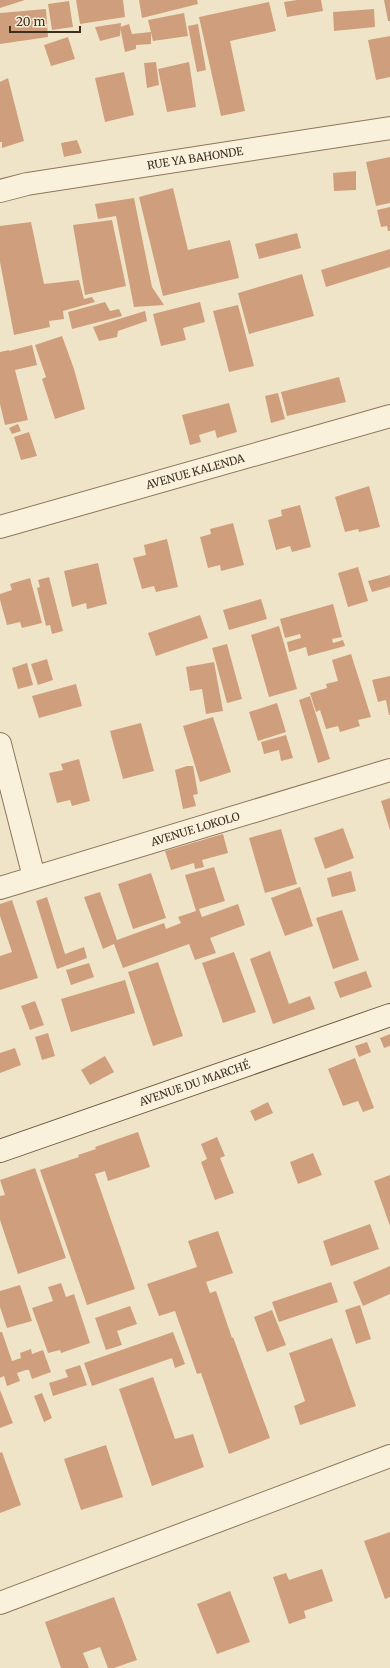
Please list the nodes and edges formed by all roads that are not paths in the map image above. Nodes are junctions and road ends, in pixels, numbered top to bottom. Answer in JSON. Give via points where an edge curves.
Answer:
{"nodes":[{"id":1,"x":390,"y":128,"type":"edge"},
{"id":2,"x":0,"y":190,"type":"edge"},
{"id":3,"x":390,"y":416,"type":"edge"},
{"id":4,"x":0,"y":527,"type":"edge"},
{"id":5,"x":0,"y":744,"type":"edge"},
{"id":6,"x":390,"y":770,"type":"edge"},
{"id":7,"x":34,"y":877,"type":"junction"},
{"id":8,"x":0,"y":888,"type":"edge"},
{"id":9,"x":390,"y":1015,"type":"edge"},
{"id":10,"x":0,"y":1151,"type":"edge"},
{"id":11,"x":390,"y":1456,"type":"edge"},
{"id":12,"x":0,"y":1603,"type":"edge"}],
"edges":[{"from":1,"to":2,"type":"street","name":"RUE YA BAHONDE"},
{"from":3,"to":4,"type":"street","name":"AVENUE KALENDA"},
{"from":5,"to":7,"type":"street"},
{"from":6,"to":7,"type":"street","name":"AVENUE LOKOLO"},
{"from":7,"to":8,"type":"street","name":"AVENUE LOKOLO"},
{"from":9,"to":10,"type":"street","name":"AVENUE DU MARCHÉ"},
{"from":11,"to":12,"type":"street"}]}
